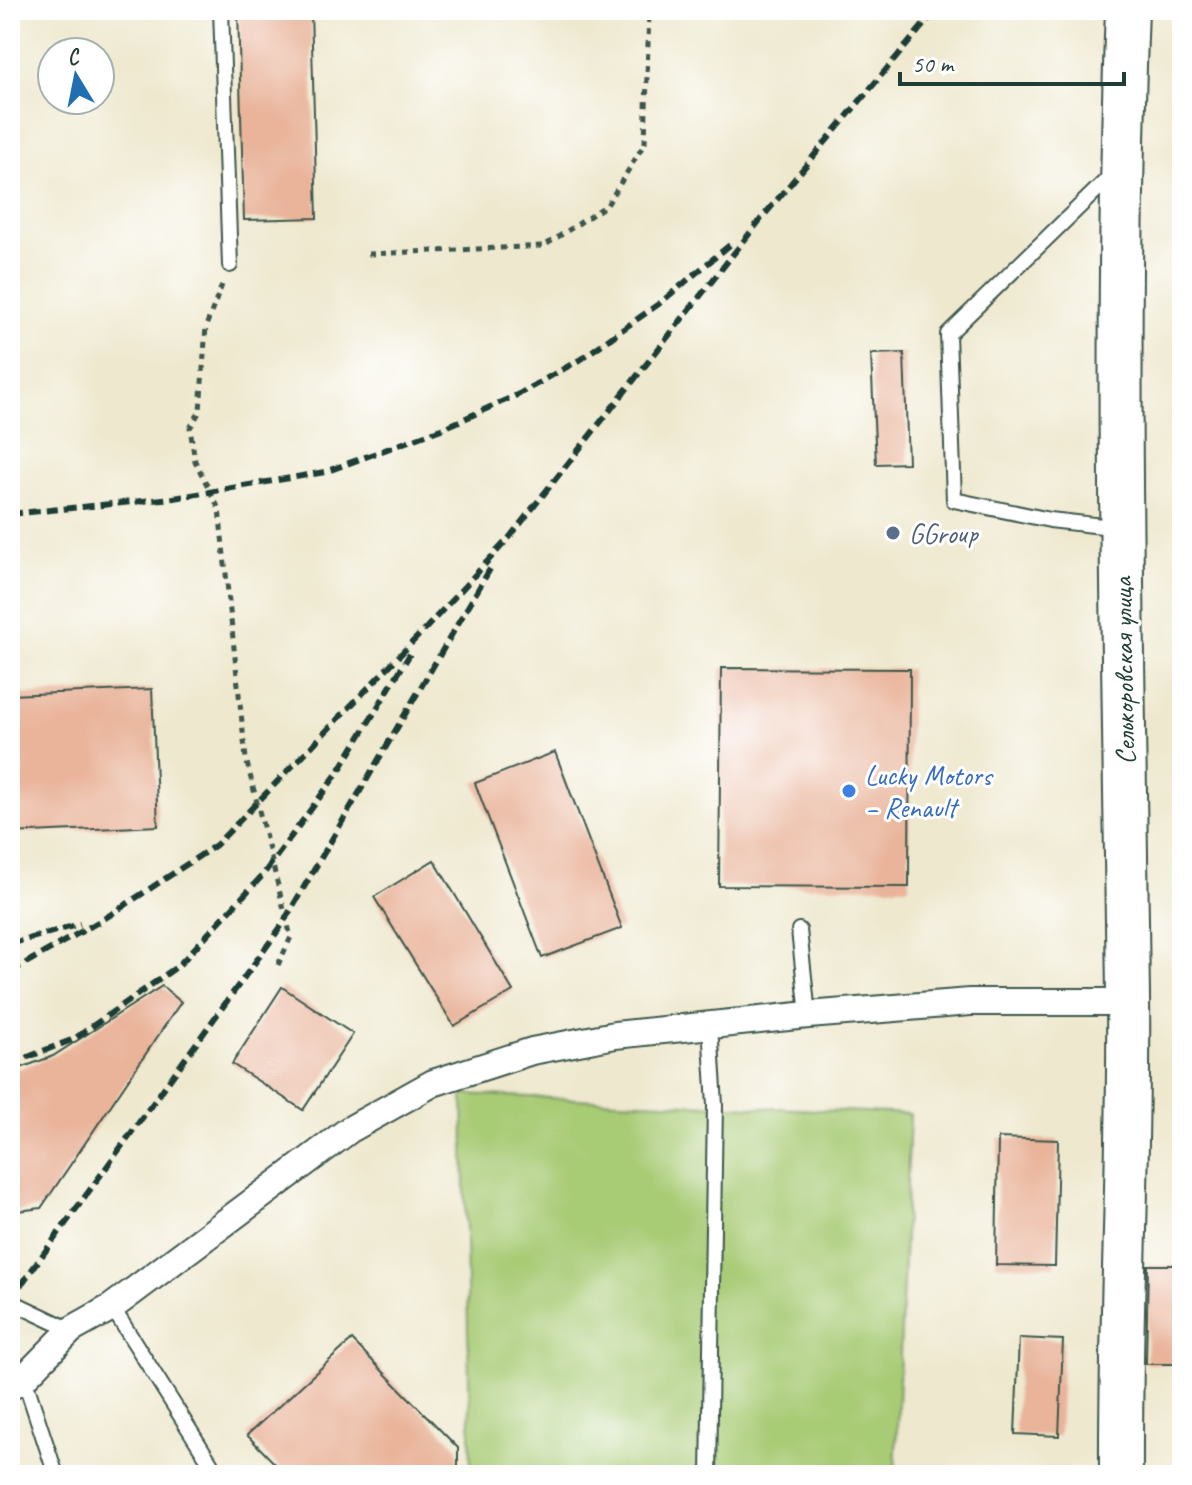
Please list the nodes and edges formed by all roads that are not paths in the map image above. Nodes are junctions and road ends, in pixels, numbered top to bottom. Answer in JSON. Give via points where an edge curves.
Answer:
{"nodes":[{"id":1,"x":221,"y":10,"type":"edge"},
{"id":2,"x":1127,"y":10,"type":"edge"},
{"id":3,"x":1121,"y":166,"type":"junction"},
{"id":4,"x":230,"y":265,"type":"road end"},
{"id":5,"x":1121,"y":528,"type":"junction"},
{"id":6,"x":799,"y":930,"type":"dead end"},
{"id":7,"x":1128,"y":1002,"type":"junction"},
{"id":8,"x":808,"y":1015,"type":"junction"},
{"id":9,"x":710,"y":1026,"type":"junction"},
{"id":10,"x":10,"y":1301,"type":"edge"},
{"id":11,"x":112,"y":1307,"type":"junction"},
{"id":12,"x":71,"y":1330,"type":"junction"},
{"id":13,"x":17,"y":1382,"type":"edge"},
{"id":14,"x":56,"y":1475,"type":"edge"},
{"id":15,"x":218,"y":1475,"type":"edge"},
{"id":16,"x":709,"y":1475,"type":"edge"},
{"id":17,"x":1121,"y":1475,"type":"edge"}],
"edges":[{"from":1,"to":4,"type":"lane"},
{"from":2,"to":3,"type":"main road","name":"Селькоровская улица"},
{"from":3,"to":5,"type":"main road","name":"Селькоровская улица"},
{"from":3,"to":5,"type":"lane","via":[[948,334],[954,500]]},
{"from":5,"to":7,"type":"main road","name":"Селькоровская улица"},
{"from":6,"to":8,"type":"lane"},
{"from":7,"to":8,"type":"street","via":[[970,1002]]},
{"from":7,"to":17,"type":"main road","name":"Селькоровская улица"},
{"from":8,"to":9,"type":"street"},
{"from":9,"to":11,"type":"street","via":[[615,1035],[532,1051],[433,1083],[349,1130]]},
{"from":9,"to":16,"type":"lane","via":[[715,1105]]},
{"from":10,"to":12,"type":"lane"},
{"from":11,"to":12,"type":"street"},
{"from":11,"to":15,"type":"lane"},
{"from":12,"to":13,"type":"street"},
{"from":13,"to":14,"type":"lane"}]}
